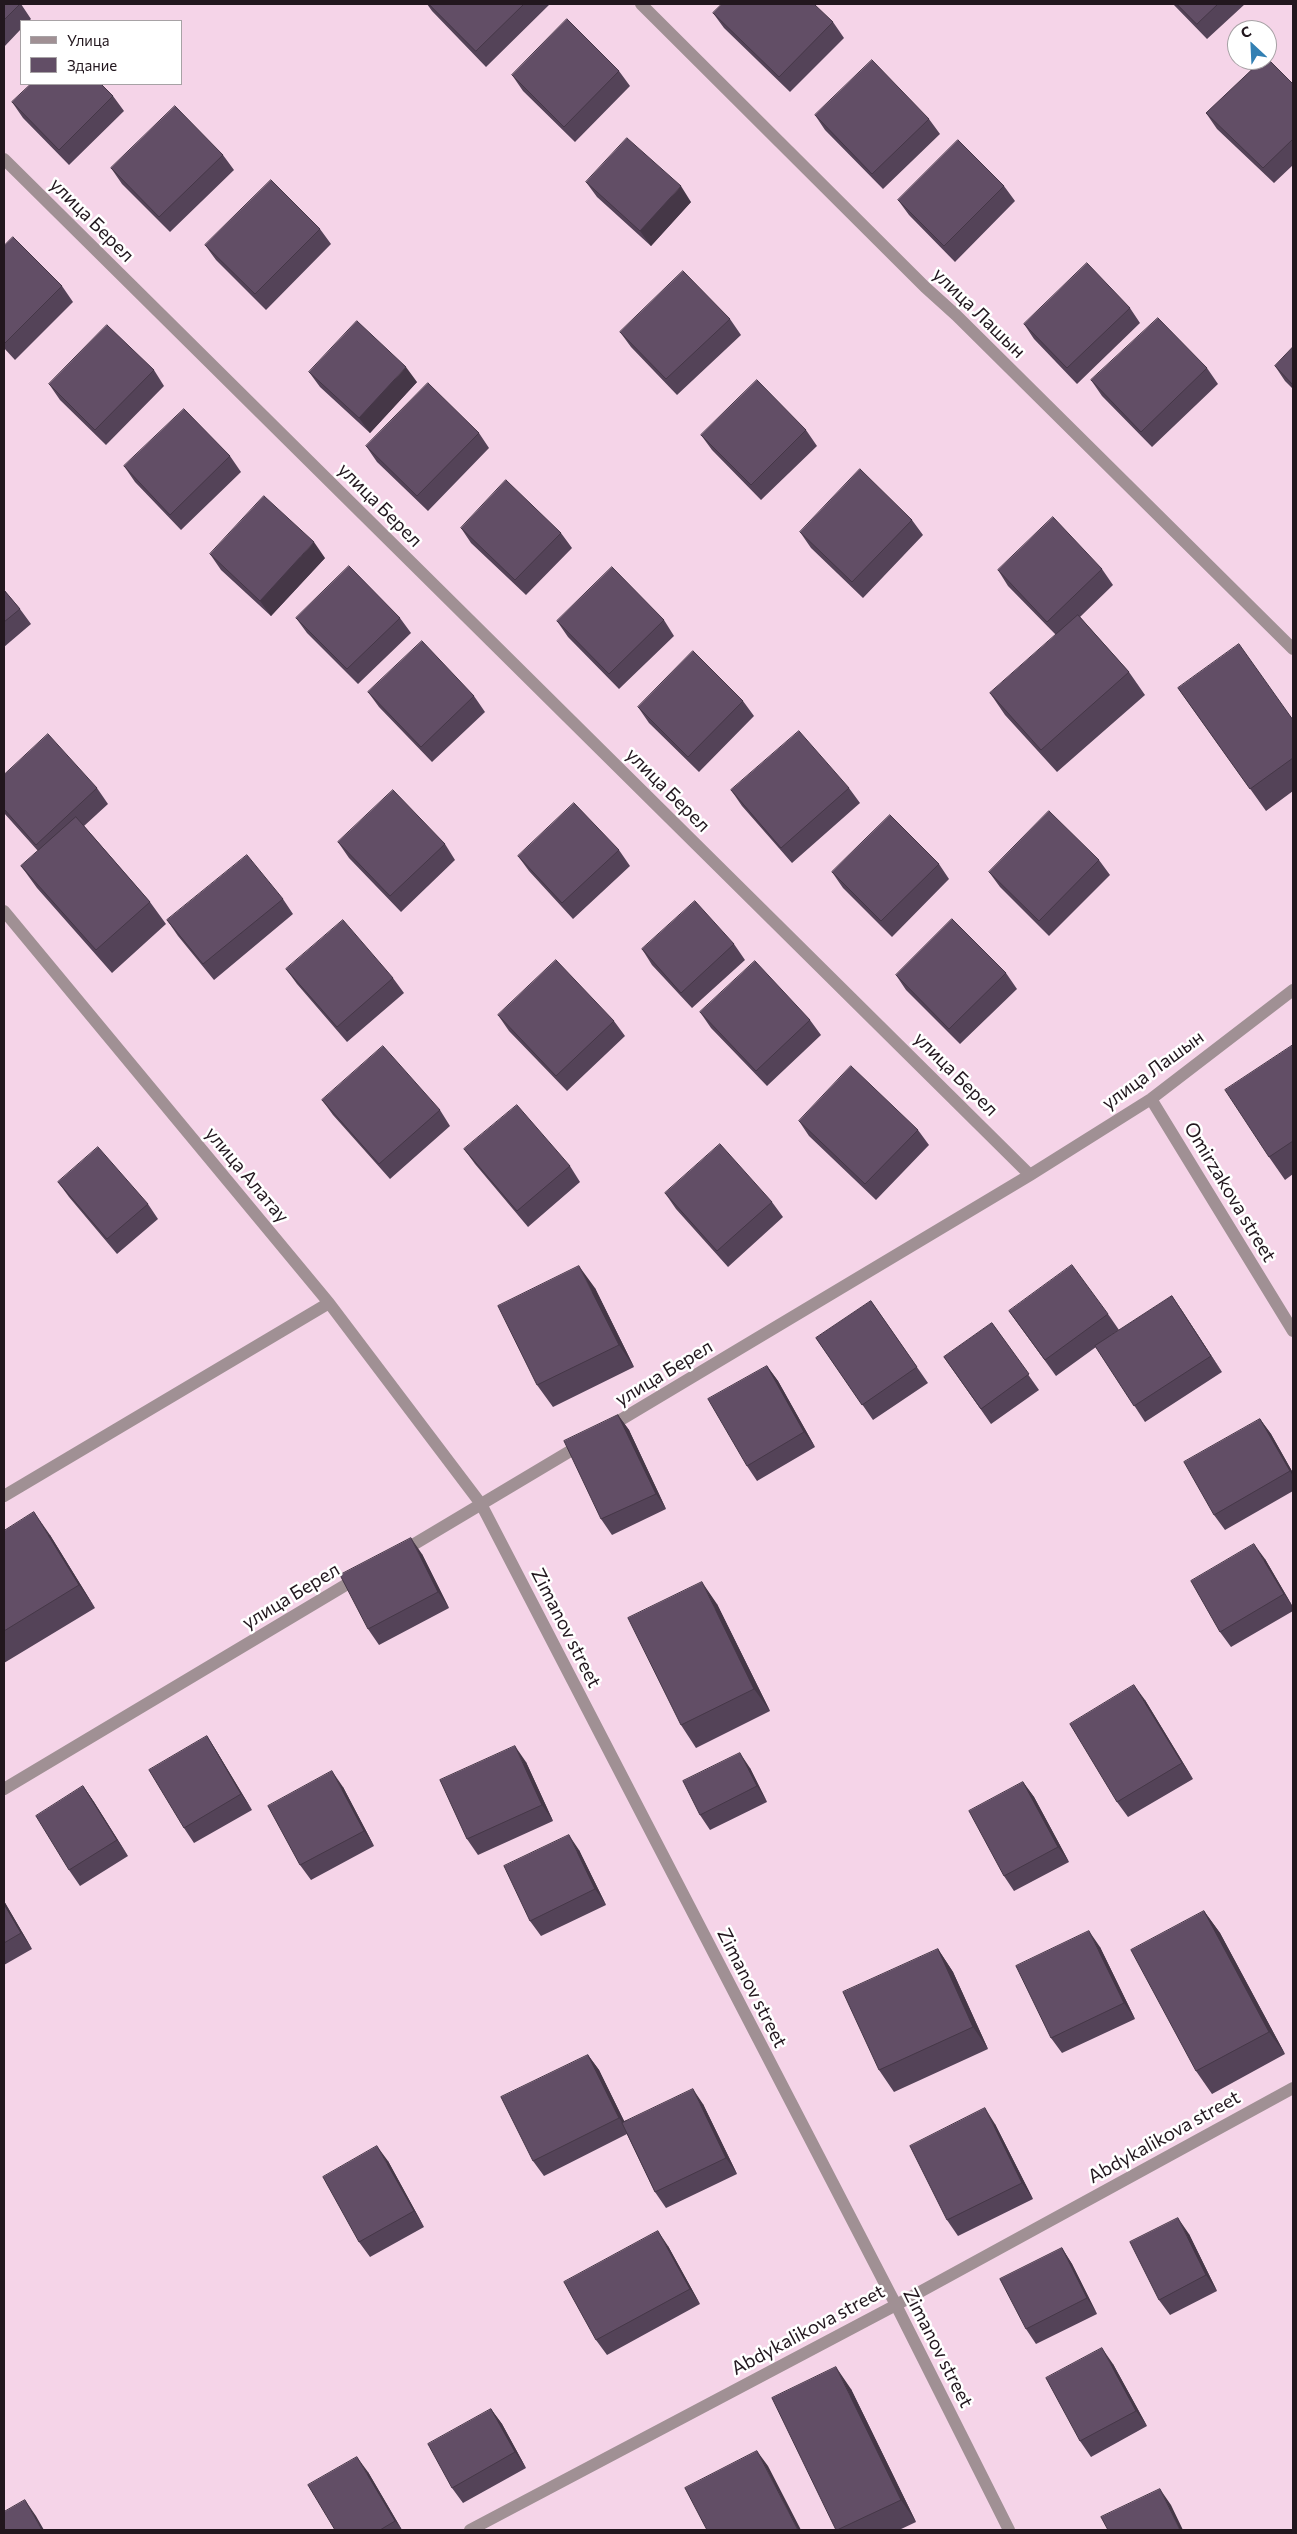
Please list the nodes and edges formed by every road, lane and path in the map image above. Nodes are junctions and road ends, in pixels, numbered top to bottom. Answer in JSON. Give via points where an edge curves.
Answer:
{"nodes":[{"id":1,"x":641,"y":4,"type":"edge"},
{"id":2,"x":4,"y":159,"type":"edge"},
{"id":3,"x":1293,"y":649,"type":"edge"},
{"id":4,"x":4,"y":911,"type":"edge"},
{"id":5,"x":1293,"y":990,"type":"edge"},
{"id":6,"x":1151,"y":1099,"type":"junction"},
{"id":7,"x":1030,"y":1175,"type":"junction"},
{"id":8,"x":329,"y":1303,"type":"junction"},
{"id":9,"x":1293,"y":1331,"type":"edge"},
{"id":10,"x":453,"y":1468,"type":"joint"},
{"id":11,"x":4,"y":1496,"type":"edge"},
{"id":12,"x":482,"y":1504,"type":"junction"},
{"id":13,"x":388,"y":1560,"type":"edge"},
{"id":14,"x":371,"y":1570,"type":"edge"},
{"id":15,"x":4,"y":1789,"type":"edge"},
{"id":16,"x":1293,"y":2088,"type":"edge"},
{"id":17,"x":896,"y":2305,"type":"junction"},
{"id":18,"x":470,"y":2530,"type":"edge"},
{"id":19,"x":1009,"y":2530,"type":"edge"}],
"edges":[{"from":1,"to":3,"type":"street","name":"улица Лашын"},
{"from":2,"to":7,"type":"street","name":"улица Берел"},
{"from":4,"to":8,"type":"street","name":"улица Алатау"},
{"from":5,"to":6,"type":"street","name":"улица Лашын"},
{"from":6,"to":7,"type":"street","name":"улица Лашын"},
{"from":6,"to":9,"type":"street","name":"Omirzakova street"},
{"from":7,"to":12,"type":"street","name":"улица Берел"},
{"from":8,"to":10,"type":"street","name":"улица Алатау"},
{"from":8,"to":11,"type":"street"},
{"from":10,"to":12,"type":"street","name":"Zimanov street"},
{"from":12,"to":13,"type":"street","name":"улица Берел"},
{"from":12,"to":17,"type":"street","name":"Zimanov street"},
{"from":14,"to":15,"type":"street","name":"улица Берел"},
{"from":16,"to":17,"type":"street","name":"Abdykalikova street"},
{"from":17,"to":18,"type":"street","name":"Abdykalikova street"},
{"from":17,"to":19,"type":"street","name":"Zimanov street"}]}
